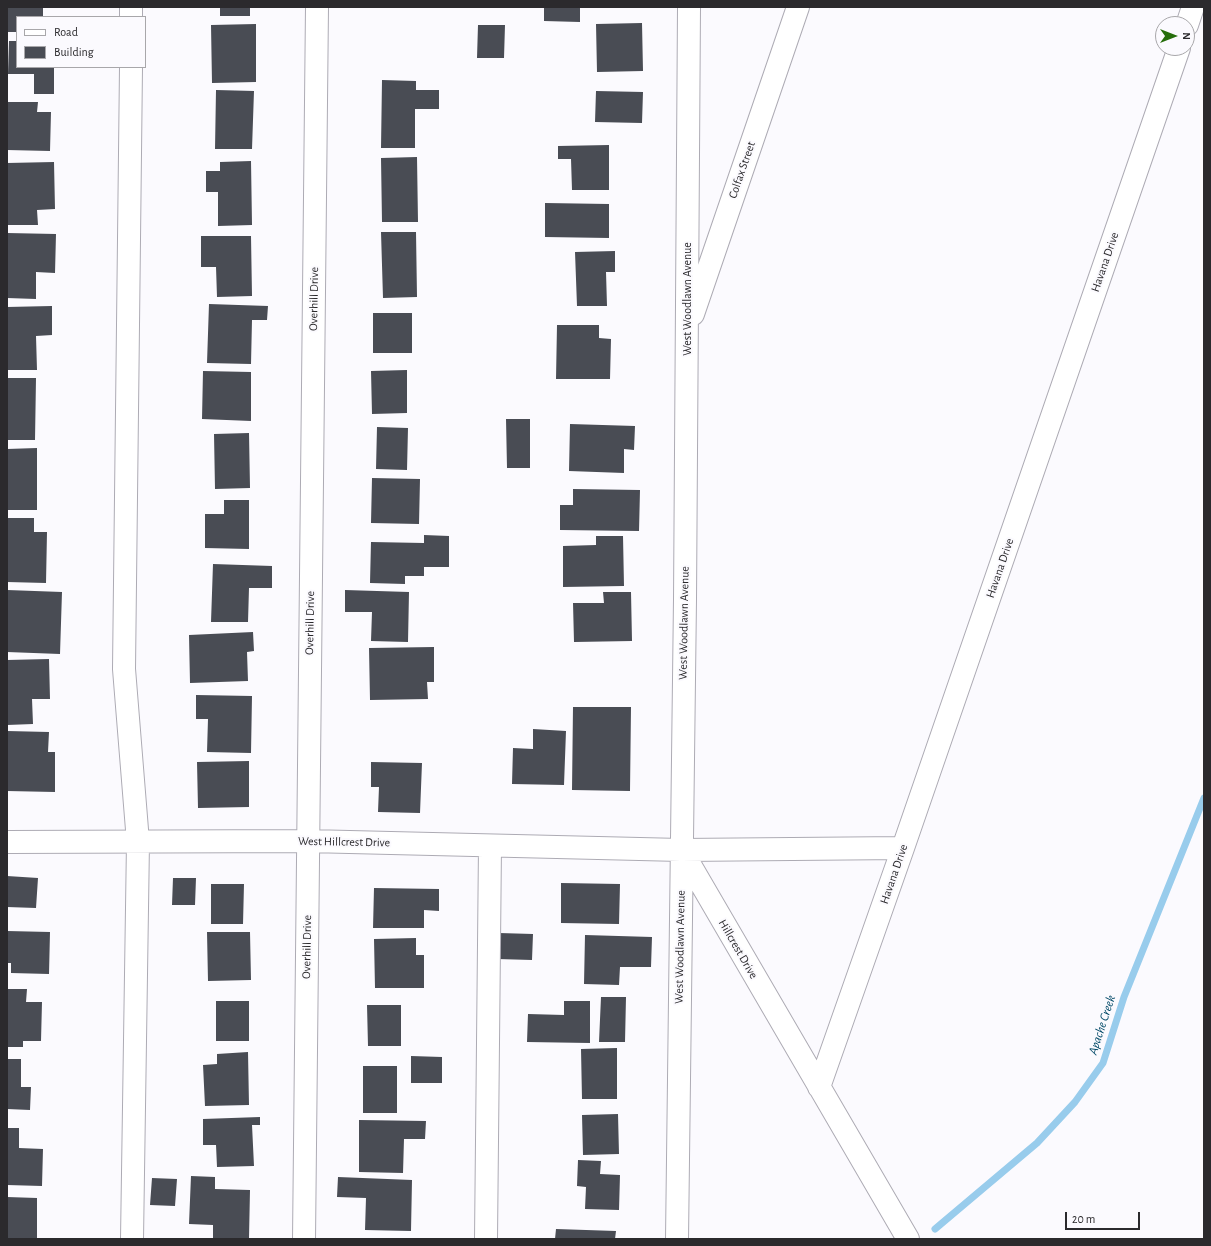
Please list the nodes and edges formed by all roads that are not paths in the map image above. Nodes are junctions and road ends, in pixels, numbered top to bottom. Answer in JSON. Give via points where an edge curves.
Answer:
{"nodes":[{"id":1,"x":316,"y":7,"type":"edge"},
{"id":2,"x":689,"y":7,"type":"edge"},
{"id":3,"x":798,"y":7,"type":"edge"},
{"id":4,"x":1176,"y":56,"type":"edge"},
{"id":5,"x":131,"y":68,"type":"edge"},
{"id":6,"x":686,"y":332,"type":"junction"},
{"id":7,"x":308,"y":841,"type":"junction"},
{"id":8,"x":7,"y":842,"type":"edge"},
{"id":9,"x":138,"y":842,"type":"junction"},
{"id":10,"x":490,"y":846,"type":"junction"},
{"id":11,"x":903,"y":848,"type":"junction"},
{"id":12,"x":681,"y":850,"type":"junction"},
{"id":13,"x":819,"y":1087,"type":"junction"},
{"id":14,"x":132,"y":1239,"type":"edge"},
{"id":15,"x":304,"y":1239,"type":"edge"},
{"id":16,"x":486,"y":1239,"type":"edge"},
{"id":17,"x":676,"y":1239,"type":"edge"},
{"id":18,"x":908,"y":1239,"type":"edge"}],
"edges":[{"from":1,"to":7,"type":"street","name":"Overhill Drive"},
{"from":2,"to":6,"type":"street","name":"West Woodlawn Avenue"},
{"from":3,"to":6,"type":"street","name":"Colfax Street"},
{"from":4,"to":11,"type":"street","name":"Havana Drive"},
{"from":5,"to":9,"type":"street","via":[[124,669]]},
{"from":6,"to":12,"type":"street","name":"West Woodlawn Avenue"},
{"from":7,"to":9,"type":"street","name":"West Hillcrest Drive"},
{"from":7,"to":10,"type":"street","name":"West Hillcrest Drive"},
{"from":7,"to":15,"type":"street","name":"Overhill Drive"},
{"from":8,"to":9,"type":"street","name":"West Hillcrest Drive"},
{"from":9,"to":14,"type":"street"},
{"from":10,"to":12,"type":"street","name":"West Hillcrest Drive"},
{"from":10,"to":16,"type":"street"},
{"from":11,"to":12,"type":"street"},
{"from":11,"to":13,"type":"street","name":"Havana Drive"},
{"from":12,"to":13,"type":"street","name":"Hillcrest Drive"},
{"from":12,"to":17,"type":"street","name":"West Woodlawn Avenue"},
{"from":13,"to":18,"type":"street","name":"Hillcrest Drive"}]}
